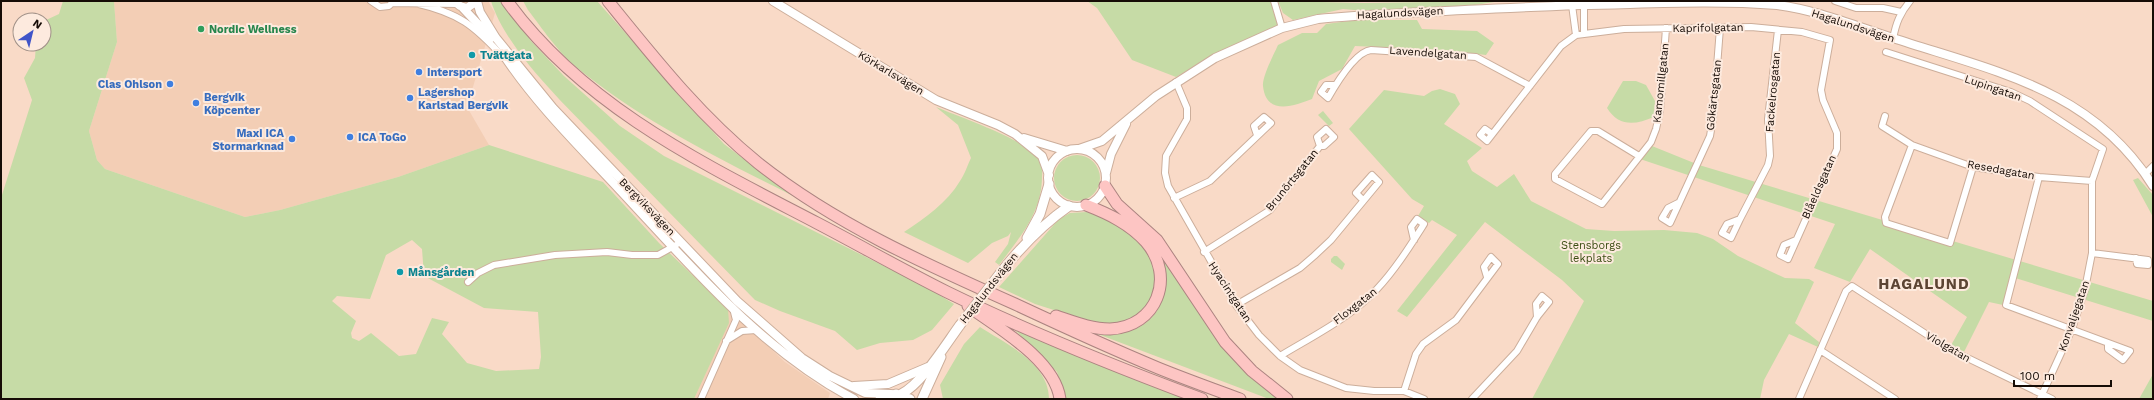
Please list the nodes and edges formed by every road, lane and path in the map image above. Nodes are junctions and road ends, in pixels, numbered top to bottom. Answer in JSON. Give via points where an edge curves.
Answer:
{"nodes":[{"id":1,"x":371,"y":1,"type":"edge"},
{"id":2,"x":477,"y":1,"type":"edge"},
{"id":3,"x":507,"y":1,"type":"edge"},
{"id":4,"x":514,"y":1,"type":"edge"},
{"id":5,"x":608,"y":1,"type":"edge"},
{"id":6,"x":615,"y":1,"type":"edge"},
{"id":7,"x":773,"y":1,"type":"edge"},
{"id":8,"x":1274,"y":1,"type":"edge"},
{"id":9,"x":1835,"y":1,"type":"edge"},
{"id":10,"x":1910,"y":1,"type":"edge"},
{"id":11,"x":393,"y":2,"type":"edge"},
{"id":12,"x":414,"y":3,"type":"junction"},
{"id":13,"x":458,"y":4,"type":"edge"},
{"id":14,"x":1572,"y":5,"type":"junction"},
{"id":15,"x":1584,"y":5,"type":"junction"},
{"id":16,"x":1901,"y":12,"type":"junction"},
{"id":17,"x":620,"y":16,"type":"junction"},
{"id":18,"x":1282,"y":28,"type":"junction"},
{"id":19,"x":1666,"y":28,"type":"junction"},
{"id":20,"x":1720,"y":28,"type":"junction"},
{"id":21,"x":1778,"y":30,"type":"junction"},
{"id":22,"x":1584,"y":34,"type":"junction"},
{"id":23,"x":1576,"y":35,"type":"junction"},
{"id":24,"x":1893,"y":39,"type":"junction"},
{"id":25,"x":1830,"y":40,"type":"joint"},
{"id":26,"x":546,"y":48,"type":"junction"},
{"id":27,"x":1886,"y":52,"type":"dead end"},
{"id":28,"x":512,"y":67,"type":"junction"},
{"id":29,"x":1176,"y":82,"type":"junction"},
{"id":30,"x":1335,"y":86,"type":"dead end"},
{"id":31,"x":1530,"y":86,"type":"junction"},
{"id":32,"x":1885,"y":116,"type":"dead end"},
{"id":33,"x":1127,"y":121,"type":"junction"},
{"id":34,"x":1015,"y":134,"type":"junction"},
{"id":35,"x":1492,"y":134,"type":"dead end"},
{"id":36,"x":1257,"y":135,"type":"dead end"},
{"id":37,"x":1912,"y":145,"type":"junction"},
{"id":38,"x":1320,"y":146,"type":"dead end"},
{"id":39,"x":1079,"y":149,"type":"junction"},
{"id":40,"x":1067,"y":151,"type":"junction"},
{"id":41,"x":1639,"y":156,"type":"junction"},
{"id":42,"x":2153,"y":166,"type":"edge"},
{"id":43,"x":1973,"y":167,"type":"junction"},
{"id":44,"x":1106,"y":173,"type":"junction"},
{"id":45,"x":2145,"y":174,"type":"junction"},
{"id":46,"x":2039,"y":177,"type":"junction"},
{"id":47,"x":1049,"y":180,"type":"junction"},
{"id":48,"x":2092,"y":181,"type":"junction"},
{"id":49,"x":1105,"y":186,"type":"junction"},
{"id":50,"x":2153,"y":186,"type":"edge"},
{"id":51,"x":1174,"y":198,"type":"junction"},
{"id":52,"x":1363,"y":200,"type":"dead end"},
{"id":53,"x":1678,"y":203,"type":"dead end"},
{"id":54,"x":1086,"y":205,"type":"junction"},
{"id":55,"x":1069,"y":206,"type":"junction"},
{"id":56,"x":1740,"y":219,"type":"dead end"},
{"id":57,"x":1414,"y":240,"type":"dead end"},
{"id":58,"x":1796,"y":240,"type":"dead end"},
{"id":59,"x":681,"y":242,"type":"junction"},
{"id":60,"x":1024,"y":244,"type":"junction"},
{"id":61,"x":672,"y":247,"type":"junction"},
{"id":62,"x":1204,"y":252,"type":"junction"},
{"id":63,"x":2092,"y":253,"type":"junction"},
{"id":64,"x":2136,"y":258,"type":"dead end"},
{"id":65,"x":1488,"y":277,"type":"dead end"},
{"id":66,"x":956,"y":278,"type":"junction"},
{"id":67,"x":468,"y":282,"type":"dead end"},
{"id":68,"x":948,"y":292,"type":"junction"},
{"id":69,"x":1236,"y":305,"type":"junction"},
{"id":70,"x":733,"y":308,"type":"junction"},
{"id":71,"x":1537,"y":317,"type":"dead end"},
{"id":72,"x":958,"y":328,"type":"junction"},
{"id":73,"x":2072,"y":329,"type":"junction"},
{"id":74,"x":756,"y":330,"type":"junction"},
{"id":75,"x":725,"y":342,"type":"junction"},
{"id":76,"x":2108,"y":343,"type":"dead end"},
{"id":77,"x":1820,"y":350,"type":"junction"},
{"id":78,"x":1280,"y":356,"type":"junction"},
{"id":79,"x":928,"y":367,"type":"junction"},
{"id":80,"x":847,"y":385,"type":"junction"},
{"id":81,"x":1404,"y":391,"type":"junction"},
{"id":82,"x":1883,"y":392,"type":"junction"},
{"id":83,"x":891,"y":394,"type":"junction"},
{"id":84,"x":901,"y":394,"type":"junction"},
{"id":85,"x":2041,"y":397,"type":"edge"},
{"id":86,"x":701,"y":399,"type":"edge"},
{"id":87,"x":854,"y":399,"type":"edge"},
{"id":88,"x":880,"y":399,"type":"edge"},
{"id":89,"x":910,"y":399,"type":"edge"},
{"id":90,"x":922,"y":399,"type":"edge"},
{"id":91,"x":1060,"y":399,"type":"edge"},
{"id":92,"x":1202,"y":399,"type":"edge"},
{"id":93,"x":1240,"y":399,"type":"edge"},
{"id":94,"x":1288,"y":399,"type":"edge"},
{"id":95,"x":1424,"y":399,"type":"edge"},
{"id":96,"x":1472,"y":399,"type":"edge"},
{"id":97,"x":1799,"y":399,"type":"edge"},
{"id":98,"x":1880,"y":399,"type":"edge"},
{"id":99,"x":1895,"y":399,"type":"edge"},
{"id":100,"x":2052,"y":399,"type":"edge"}],
"edges":[{"from":1,"to":11,"type":"street","via":[[380,7]]},
{"from":2,"to":13,"type":"street","via":[[471,7]]},
{"from":2,"to":59,"type":"street","name":"Bergviksvägen","via":[[480,12],[496,38],[548,102]]},
{"from":3,"to":26,"type":"highway"},
{"from":4,"to":26,"type":"highway"},
{"from":5,"to":17,"type":"highway"},
{"from":6,"to":17,"type":"highway"},
{"from":7,"to":34,"type":"street","name":"Körkarlsvägen","via":[[936,100]]},
{"from":8,"to":18,"type":"street"},
{"from":9,"to":16,"type":"street","via":[[1856,8],[1884,8]]},
{"from":10,"to":16,"type":"street"},
{"from":11,"to":12,"type":"street"},
{"from":12,"to":13,"type":"street"},
{"from":12,"to":28,"type":"street","via":[[436,8],[465,20],[482,34]]},
{"from":13,"to":28,"type":"street","name":"Bergviksvägen","via":[[494,42]]},
{"from":14,"to":15,"type":"street","name":"Hagalundsvägen"},
{"from":14,"to":18,"type":"street","name":"Hagalundsvägen","via":[[1318,18]]},
{"from":14,"to":23,"type":"street"},
{"from":15,"to":22,"type":"street"},
{"from":15,"to":24,"type":"street","name":"Hagalundsvägen","via":[[1733,2],[1779,5],[1813,12]]},
{"from":16,"to":24,"type":"street"},
{"from":17,"to":66,"type":"highway","via":[[692,102],[759,163],[843,222]]},
{"from":18,"to":29,"type":"street","name":"Hagalundsvägen","via":[[1216,58]]},
{"from":19,"to":20,"type":"street","name":"Kaprifolgatan"},
{"from":19,"to":22,"type":"street","name":"Kaprifolgatan","via":[[1624,29]]},
{"from":19,"to":41,"type":"street","name":"Kamomillgatan","via":[[1660,111],[1651,142]]},
{"from":20,"to":21,"type":"street","name":"Kaprifolgatan","via":[[1751,27]]},
{"from":20,"to":53,"type":"street","name":"Gökärtsgatan","via":[[1710,136]]},
{"from":21,"to":25,"type":"street","name":"Kaprifolgatan","via":[[1802,32]]},
{"from":21,"to":56,"type":"street","name":"Fackelrosgatan","via":[[1768,119],[1770,156],[1768,165]]},
{"from":22,"to":23,"type":"street","name":"Kaprifolgatan"},
{"from":23,"to":31,"type":"street","via":[[1561,46]]},
{"from":24,"to":45,"type":"street","name":"Hagalundsvägen","via":[[1996,72],[2053,94],[2108,132],[2128,151]]},
{"from":25,"to":58,"type":"street","name":"Blåeldsgatan","via":[[1821,90],[1837,133],[1837,149]]},
{"from":26,"to":68,"type":"highway","via":[[595,93],[671,144]]},
{"from":27,"to":48,"type":"street","name":"Lupingatan","via":[[2011,92],[2030,101],[2103,149]]},
{"from":28,"to":61,"type":"street","name":"Bergviksvägen","via":[[548,114]]},
{"from":29,"to":33,"type":"street","name":"Hagalundsvägen"},
{"from":29,"to":51,"type":"street","name":"Hyacintgatan","via":[[1187,108],[1187,119],[1166,156],[1168,186]]},
{"from":30,"to":31,"type":"street","name":"Lavendelgatan","via":[[1360,55],[1371,50],[1476,57]]},
{"from":31,"to":35,"type":"street"},
{"from":32,"to":37,"type":"street","name":"Resedagatan","via":[[1882,126]]},
{"from":33,"to":39,"type":"street","name":"Hagalundsvägen","via":[[1102,141]]},
{"from":33,"to":44,"type":"street","name":"Hagalundsvägen","via":[[1111,154]]},
{"from":34,"to":40,"type":"street","name":"Körkarlsvägen","via":[[1045,146]]},
{"from":34,"to":47,"type":"street","name":"Körkarlsvägen","via":[[1042,156]]},
{"from":36,"to":51,"type":"street","via":[[1210,181]]},
{"from":37,"to":43,"type":"street","name":"Resedagatan"},
{"from":37,"to":43,"type":"street","via":[[1886,223],[1950,243]]},
{"from":38,"to":62,"type":"street","name":"Brunörtsgatan","via":[[1270,210]]},
{"from":39,"to":40,"type":"street"},
{"from":39,"to":44,"type":"street","via":[[1097,156]]},
{"from":40,"to":47,"type":"street","via":[[1054,161]]},
{"from":41,"to":41,"type":"street","name":"Kamomillgatan","via":[[1598,131],[1591,131],[1555,174],[1555,179],[1602,204]]},
{"from":42,"to":45,"type":"street"},
{"from":43,"to":46,"type":"street","name":"Resedagatan"},
{"from":44,"to":49,"type":"street"},
{"from":45,"to":50,"type":"street","name":"Hagalundsvägen"},
{"from":46,"to":48,"type":"street","name":"Resedagatan"},
{"from":46,"to":73,"type":"street","via":[[2006,305]]},
{"from":47,"to":55,"type":"street","via":[[1056,198]]},
{"from":47,"to":60,"type":"main road","name":"Hagalundsvägen","via":[[1040,214]]},
{"from":48,"to":63,"type":"street","name":"Konvaljegatan"},
{"from":49,"to":54,"type":"street","via":[[1095,201]]},
{"from":49,"to":94,"type":"highway","via":[[1117,204],[1157,240],[1225,342],[1252,371]]},
{"from":51,"to":62,"type":"street","name":"Hyacintgatan"},
{"from":52,"to":69,"type":"street","via":[[1331,240],[1300,268]]},
{"from":54,"to":55,"type":"street"},
{"from":54,"to":66,"type":"highway","via":[[1128,226],[1146,242],[1157,259],[1159,291],[1152,306],[1140,320],[1109,329],[1084,326]]},
{"from":55,"to":60,"type":"main road","name":"Hagalundsvägen"},
{"from":57,"to":78,"type":"street","name":"Floxgatan","via":[[1376,290],[1345,316]]},
{"from":59,"to":61,"type":"street"},
{"from":59,"to":80,"type":"street","name":"Bergviksvägen","via":[[765,327],[802,358]]},
{"from":60,"to":72,"type":"main road","name":"Hagalundsvägen","bridge":true},
{"from":61,"to":67,"type":"street","name":"Bergviksvägen","via":[[658,255],[607,252],[555,255],[494,265],[478,273]]},
{"from":61,"to":70,"type":"street","name":"Bergviksvägen"},
{"from":62,"to":69,"type":"street","name":"Hyacintgatan"},
{"from":63,"to":64,"type":"street"},
{"from":63,"to":73,"type":"street","name":"Konvaljegatan","via":[[2085,290]]},
{"from":65,"to":81,"type":"street","via":[[1456,320],[1423,344],[1416,354]]},
{"from":66,"to":93,"type":"highway","via":[[1158,368]]},
{"from":68,"to":91,"type":"highway","via":[[1031,354],[1049,374]]},
{"from":68,"to":92,"type":"highway","via":[[1047,337]]},
{"from":69,"to":78,"type":"street","name":"Hyacintgatan","via":[[1259,335]]},
{"from":70,"to":74,"type":"street","name":"Bergviksvägen"},
{"from":70,"to":75,"type":"street","via":[[736,320]]},
{"from":71,"to":96,"type":"street","via":[[1517,351]]},
{"from":72,"to":79,"type":"main road","name":"Hagalundsvägen"},
{"from":72,"to":90,"type":"main road","name":"Hagalundsvägen","via":[[938,362]]},
{"from":73,"to":76,"type":"street"},
{"from":73,"to":85,"type":"street","name":"Konvaljegatan"},
{"from":74,"to":75,"type":"street","via":[[742,331]]},
{"from":74,"to":87,"type":"street","name":"Bergviksvägen","via":[[808,372]]},
{"from":75,"to":86,"type":"street"},
{"from":77,"to":82,"type":"street"},
{"from":77,"to":85,"type":"street","name":"Violgatan","via":[[1846,291],[1850,287],[1855,287],[1955,353]]},
{"from":77,"to":97,"type":"street"},
{"from":78,"to":81,"type":"street","name":"Hyacintgatan","via":[[1300,370],[1346,388]]},
{"from":79,"to":80,"type":"street","name":"Bergviksvägen","via":[[888,384],[867,387]]},
{"from":79,"to":84,"type":"main road","name":"Hagalundsvägen","via":[[913,387]]},
{"from":80,"to":83,"type":"street","name":"Bergviksvägen","via":[[865,392]]},
{"from":81,"to":95,"type":"street","name":"Hyacintgatan"},
{"from":82,"to":98,"type":"street"},
{"from":82,"to":99,"type":"street"},
{"from":83,"to":84,"type":"main road"},
{"from":83,"to":88,"type":"main road"},
{"from":84,"to":89,"type":"main road"},
{"from":85,"to":100,"type":"street","name":"Violgatan"}]}
